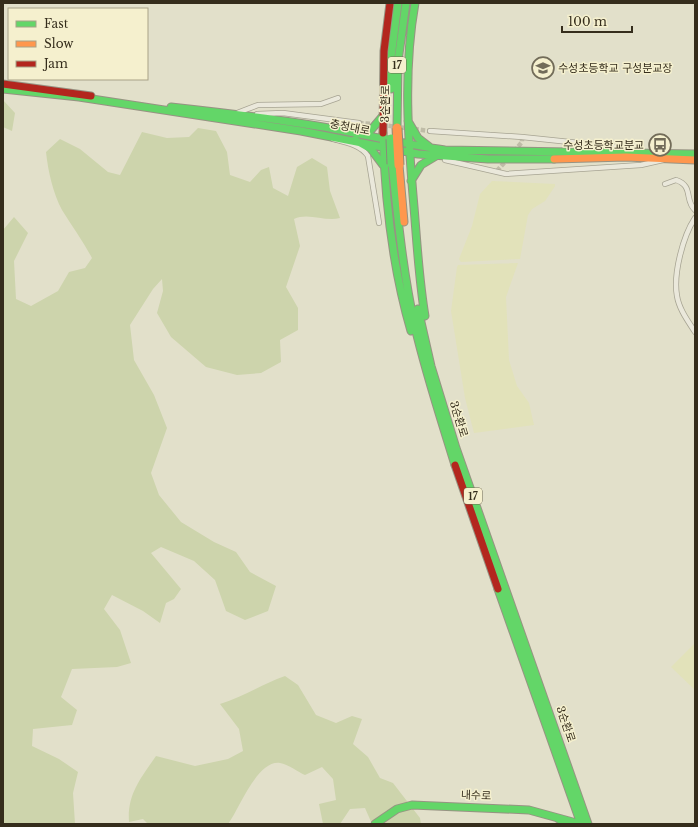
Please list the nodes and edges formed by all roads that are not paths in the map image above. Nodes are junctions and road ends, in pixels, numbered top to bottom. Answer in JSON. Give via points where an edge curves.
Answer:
{"nodes":[{"id":1,"x":390,"y":3,"type":"edge"},
{"id":2,"x":398,"y":3,"type":"edge"},
{"id":3,"x":406,"y":3,"type":"edge"},
{"id":4,"x":414,"y":3,"type":"edge"},
{"id":5,"x":3,"y":84,"type":"edge"},
{"id":6,"x":3,"y":89,"type":"edge"},
{"id":7,"x":338,"y":98,"type":"dead end"},
{"id":8,"x":235,"y":113,"type":"junction"},
{"id":9,"x":246,"y":115,"type":"junction"},
{"id":10,"x":382,"y":116,"type":"junction"},
{"id":11,"x":407,"y":119,"type":"junction"},
{"id":12,"x":359,"y":122,"type":"tunnel mouth"},
{"id":13,"x":390,"y":128,"type":"junction"},
{"id":14,"x":407,"y":130,"type":"junction"},
{"id":15,"x":302,"y":131,"type":"junction"},
{"id":16,"x":430,"y":131,"type":"tunnel mouth"},
{"id":17,"x":357,"y":137,"type":"junction"},
{"id":18,"x":382,"y":143,"type":"junction"},
{"id":19,"x":408,"y":152,"type":"junction"},
{"id":20,"x":434,"y":152,"type":"junction"},
{"id":21,"x":653,"y":152,"type":"junction"},
{"id":22,"x":695,"y":154,"type":"edge"},
{"id":23,"x":383,"y":156,"type":"junction"},
{"id":24,"x":671,"y":157,"type":"junction"},
{"id":25,"x":695,"y":160,"type":"edge"},
{"id":26,"x":392,"y":166,"type":"junction"},
{"id":27,"x":411,"y":181,"type":"junction"},
{"id":28,"x":665,"y":184,"type":"dead end"},
{"id":29,"x":695,"y":210,"type":"edge"},
{"id":30,"x":695,"y":218,"type":"edge"},
{"id":31,"x":379,"y":223,"type":"dead end"},
{"id":32,"x":695,"y":332,"type":"edge"},
{"id":33,"x":436,"y":383,"type":"junction"},
{"id":34,"x":557,"y":818,"type":"junction"},
{"id":35,"x":582,"y":821,"type":"edge"},
{"id":36,"x":375,"y":824,"type":"edge"},
{"id":37,"x":567,"y":824,"type":"edge"}],
"edges":[{"from":1,"to":10,"type":"main road","via":[[384,41]]},
{"from":2,"to":13,"type":"main road","name":"3순환로","number":"17","via":[[391,57]]},
{"from":3,"to":13,"type":"main road","name":"3순환로","number":"17"},
{"from":4,"to":11,"type":"main road","via":[[409,42]]},
{"from":5,"to":8,"type":"main road","name":"충청대로","via":[[77,93],[135,104]]},
{"from":6,"to":15,"type":"main road","name":"충청대로"},
{"from":7,"to":8,"type":"street","via":[[321,104],[258,105]]},
{"from":8,"to":9,"type":"main road","name":"충청대로"},
{"from":9,"to":12,"type":"street","via":[[283,113]]},
{"from":9,"to":17,"type":"main road","name":"충청대로"},
{"from":10,"to":13,"type":"main road"},
{"from":10,"to":17,"type":"main road","via":[[372,130]]},
{"from":11,"to":14,"type":"main road"},
{"from":11,"to":20,"type":"main road","via":[[415,135]]},
{"from":13,"to":14,"type":"main road"},
{"from":13,"to":18,"type":"main road"},
{"from":13,"to":26,"type":"main road","name":"3순환로","number":"17","bridge":true},
{"from":14,"to":19,"type":"main road"},
{"from":15,"to":17,"type":"main road","name":"충청대로"},
{"from":15,"to":31,"type":"street","via":[[337,140],[364,151],[370,165]]},
{"from":16,"to":21,"type":"street","via":[[522,137]]},
{"from":17,"to":18,"type":"main road","name":"충청대로"},
{"from":17,"to":26,"type":"main road","via":[[380,159]]},
{"from":18,"to":19,"type":"main road","name":"충청대로"},
{"from":18,"to":23,"type":"main road"},
{"from":19,"to":20,"type":"main road","name":"충청대로"},
{"from":19,"to":23,"type":"main road"},
{"from":19,"to":27,"type":"main road"},
{"from":20,"to":21,"type":"main road","name":"충청대로"},
{"from":20,"to":24,"type":"main road","name":"충청대로","via":[[525,160]]},
{"from":20,"to":24,"type":"street","via":[[442,160],[506,174],[641,165]]},
{"from":20,"to":27,"type":"main road","via":[[421,165]]},
{"from":21,"to":22,"type":"main road","name":"충청대로"},
{"from":23,"to":26,"type":"main road"},
{"from":24,"to":25,"type":"main road","name":"충청대로"},
{"from":26,"to":33,"type":"main road","name":"3순환로","number":"17","via":[[411,275]]},
{"from":26,"to":35,"type":"main road","name":"3순환로","number":"17","via":[[407,285],[420,349],[436,406]]},
{"from":27,"to":33,"type":"main road","via":[[422,305]]},
{"from":28,"to":29,"type":"street","via":[[676,180],[684,184]]},
{"from":30,"to":32,"type":"street","via":[[685,236],[676,284],[682,311]]},
{"from":33,"to":35,"type":"main road","name":"3순환로","number":"17"},
{"from":34,"to":35,"type":"main road","name":"내수로"},
{"from":34,"to":36,"type":"main road","name":"내수로","via":[[512,808],[412,805],[397,809]]},
{"from":34,"to":37,"type":"main road"}]}
